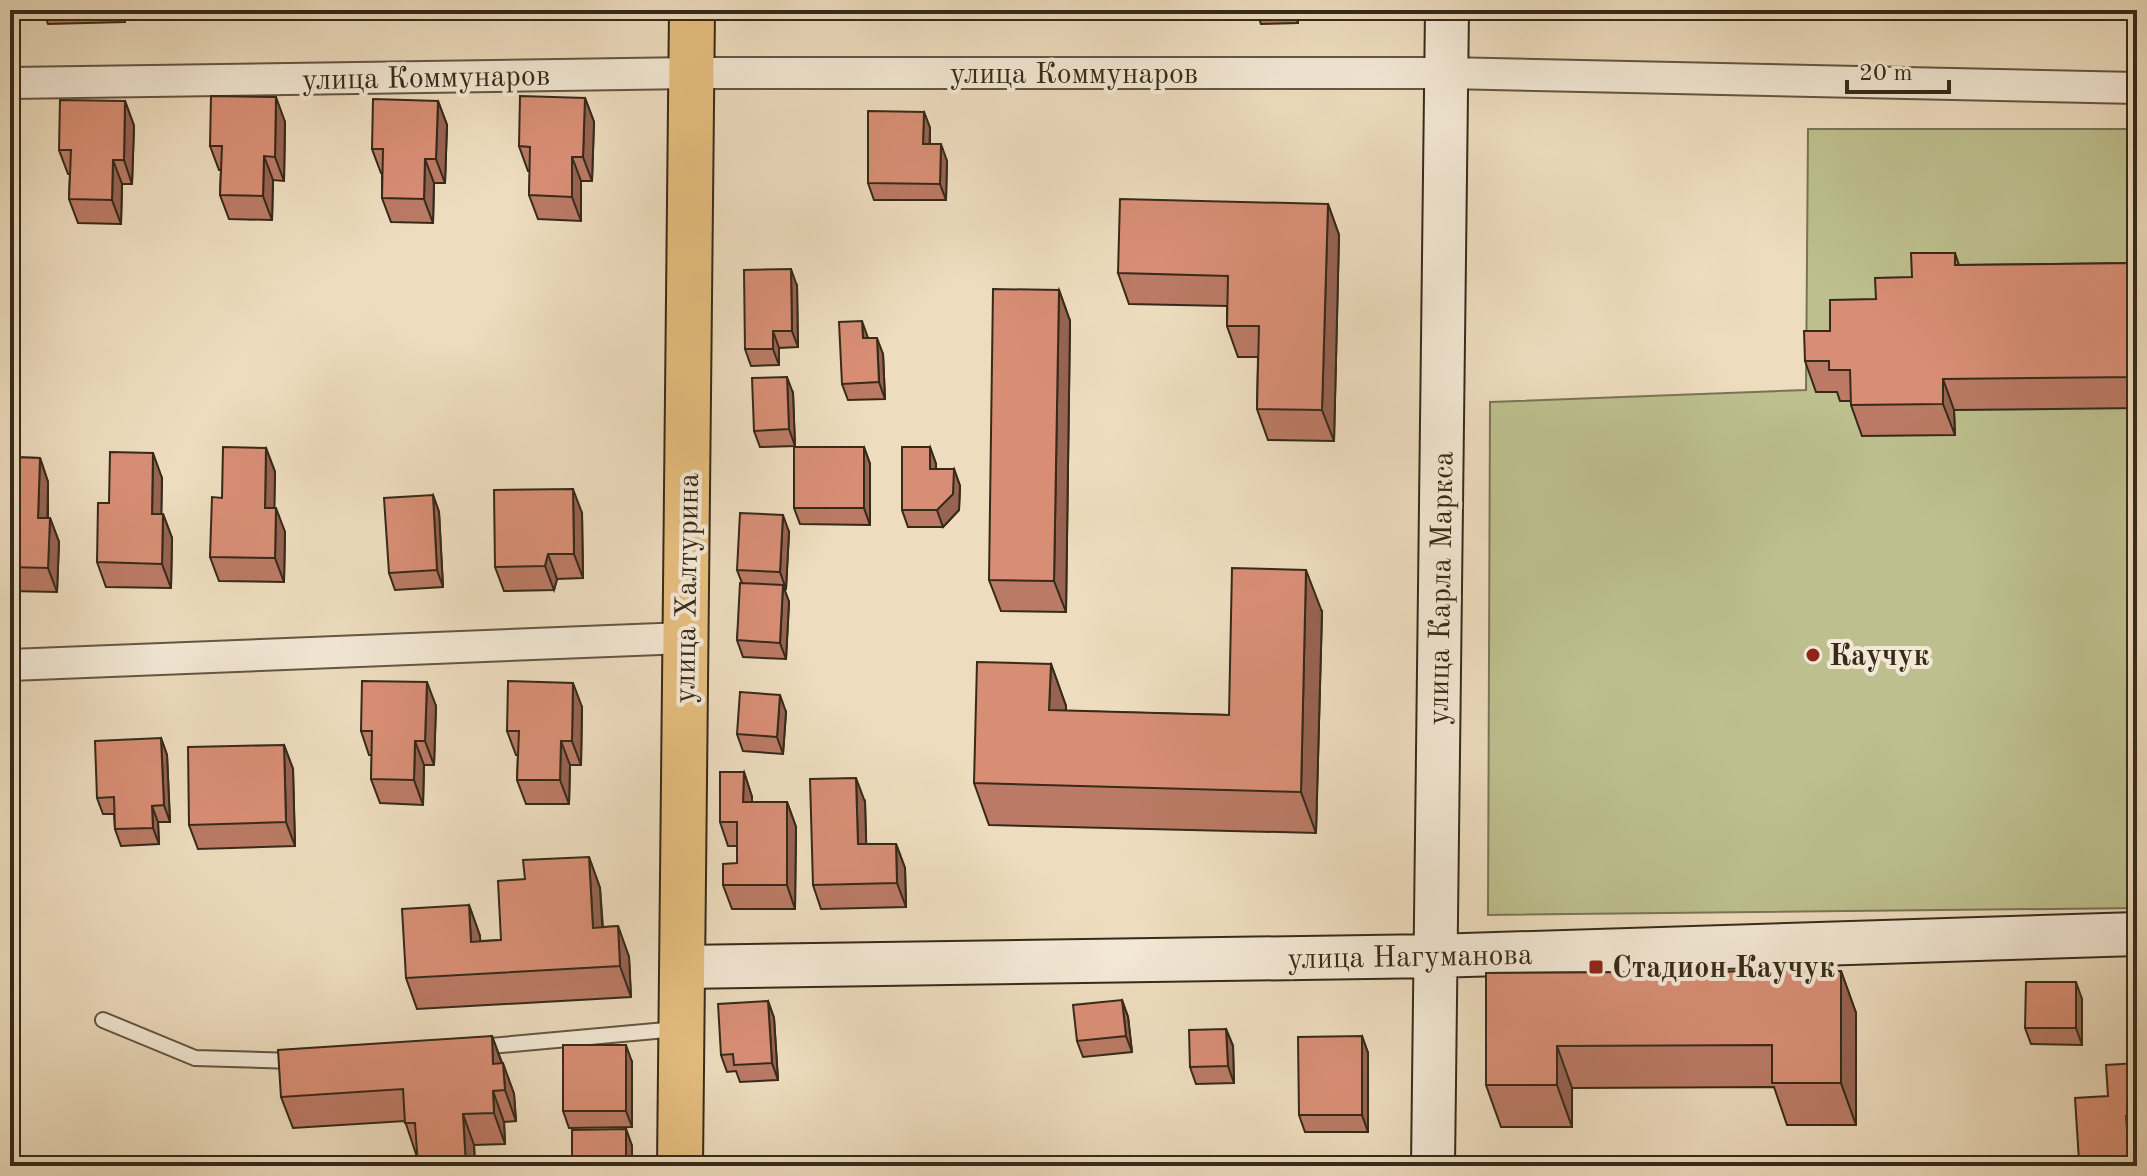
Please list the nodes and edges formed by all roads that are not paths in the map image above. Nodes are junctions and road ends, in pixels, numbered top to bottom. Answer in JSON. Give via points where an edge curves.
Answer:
{"nodes":[{"id":1,"x":692,"y":10,"type":"edge"},
{"id":2,"x":1447,"y":10,"type":"edge"},
{"id":3,"x":691,"y":73,"type":"junction"},
{"id":4,"x":1447,"y":73,"type":"junction"},
{"id":5,"x":10,"y":83,"type":"edge"},
{"id":6,"x":2137,"y":88,"type":"edge"},
{"id":7,"x":685,"y":638,"type":"junction"},
{"id":8,"x":10,"y":665,"type":"edge"},
{"id":9,"x":2137,"y":934,"type":"edge"},
{"id":10,"x":1434,"y":956,"type":"junction"},
{"id":11,"x":682,"y":967,"type":"junction"},
{"id":12,"x":103,"y":1020,"type":"dead end"},
{"id":13,"x":681,"y":1029,"type":"junction"},
{"id":14,"x":458,"y":1049,"type":"edge"},
{"id":15,"x":311,"y":1062,"type":"edge"},
{"id":16,"x":680,"y":1166,"type":"edge"},
{"id":17,"x":1433,"y":1166,"type":"edge"}],
"edges":[{"from":1,"to":3,"type":"main road","name":"улица Халтурина"},
{"from":2,"to":4,"type":"main road","name":"улица Карла Маркса"},
{"from":3,"to":4,"type":"street","name":"улица Коммунаров"},
{"from":3,"to":5,"type":"street","name":"улица Коммунаров"},
{"from":3,"to":7,"type":"main road","name":"улица Халтурина"},
{"from":4,"to":6,"type":"street","name":"улица Коммунаров"},
{"from":4,"to":10,"type":"main road","name":"улица Карла Маркса"},
{"from":7,"to":8,"type":"street"},
{"from":7,"to":11,"type":"main road","name":"улица Халтурина"},
{"from":9,"to":10,"type":"main road","name":"улица Нагуманова"},
{"from":10,"to":11,"type":"main road","name":"улица Нагуманова"},
{"from":10,"to":17,"type":"main road","name":"улица Карла Маркса"},
{"from":11,"to":13,"type":"main road","name":"улица Халтурина"},
{"from":12,"to":15,"type":"lane","via":[[195,1058]]},
{"from":13,"to":14,"type":"lane"},
{"from":13,"to":16,"type":"main road","name":"улица Халтурина"}]}
